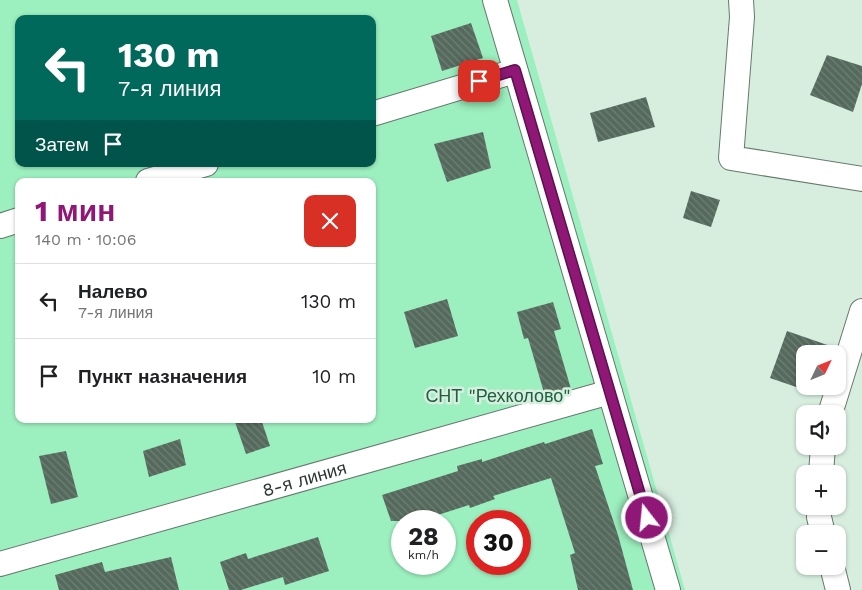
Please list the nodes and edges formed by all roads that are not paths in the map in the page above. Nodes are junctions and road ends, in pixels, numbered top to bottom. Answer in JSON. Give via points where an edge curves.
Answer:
{"nodes":[{"id":1,"x":495,"y":0,"type":"edge"},
{"id":2,"x":741,"y":0,"type":"edge"},
{"id":3,"x":515,"y":70,"type":"junction"},
{"id":4,"x":376,"y":113,"type":"edge"},
{"id":5,"x":196,"y":167,"type":"edge"},
{"id":6,"x":158,"y":178,"type":"edge"},
{"id":7,"x":862,"y":179,"type":"edge"},
{"id":8,"x":15,"y":221,"type":"edge"},
{"id":9,"x":0,"y":226,"type":"edge"},
{"id":10,"x":862,"y":311,"type":"edge"},
{"id":11,"x":610,"y":392,"type":"junction"},
{"id":12,"x":833,"y":405,"type":"edge"},
{"id":13,"x":0,"y":564,"type":"edge"},
{"id":14,"x":834,"y":575,"type":"edge"},
{"id":15,"x":668,"y":590,"type":"edge"},
{"id":16,"x":838,"y":590,"type":"edge"}],
"edges":[{"from":1,"to":3,"type":"street"},
{"from":2,"to":7,"type":"street","via":[[732,158]]},
{"from":3,"to":4,"type":"street"},
{"from":3,"to":11,"type":"street"},
{"from":5,"to":6,"type":"street"},
{"from":8,"to":9,"type":"street"},
{"from":10,"to":12,"type":"street"},
{"from":11,"to":13,"type":"street","name":"8-я линия"},
{"from":11,"to":15,"type":"street"},
{"from":14,"to":16,"type":"street"}]}
